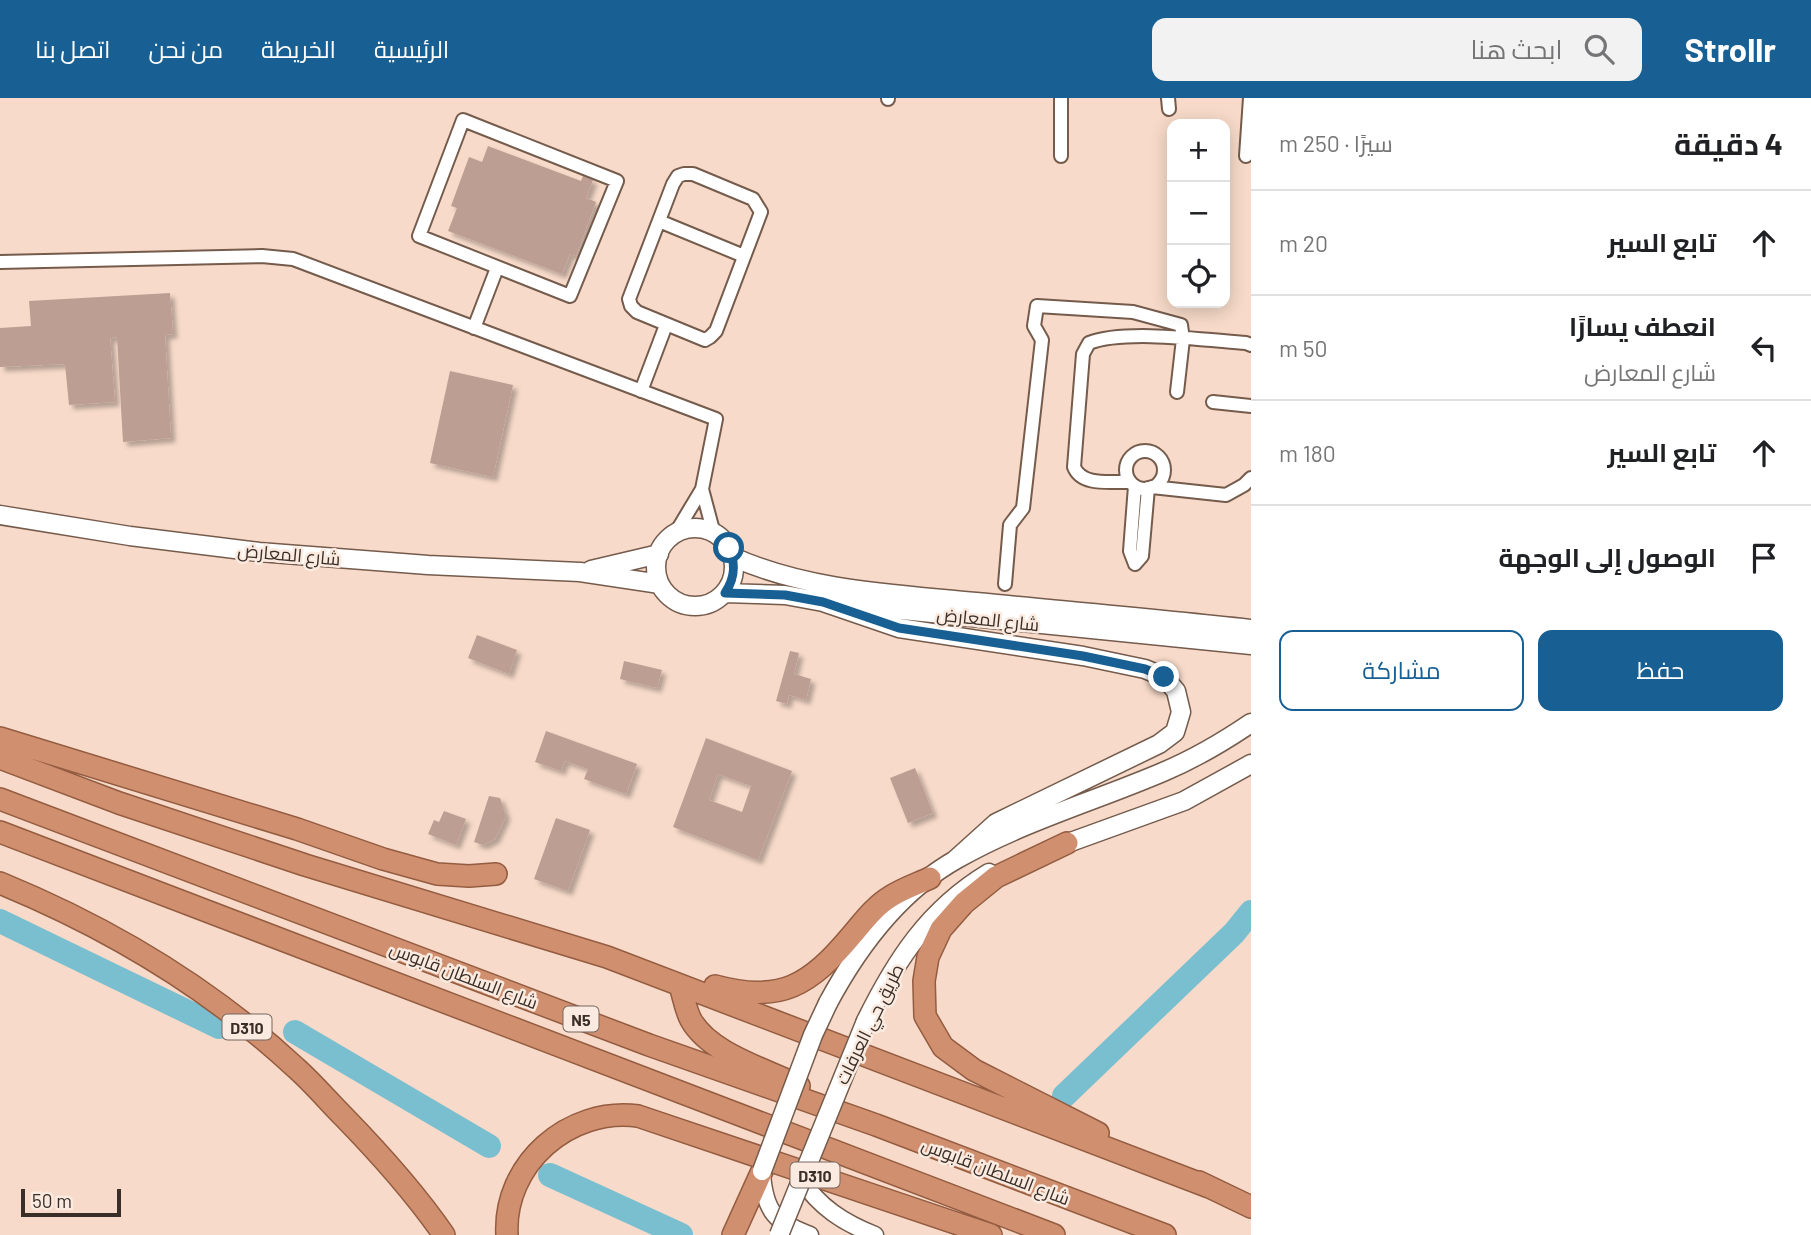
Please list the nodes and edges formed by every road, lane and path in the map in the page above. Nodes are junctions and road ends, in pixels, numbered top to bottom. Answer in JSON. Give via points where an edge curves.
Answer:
{"nodes":[{"id":1,"x":1061,"y":98,"type":"edge"},
{"id":2,"x":1250,"y":98,"type":"edge"},
{"id":3,"x":1061,"y":156,"type":"dead end"},
{"id":4,"x":1246,"y":156,"type":"dead end"},
{"id":5,"x":659,"y":221,"type":"junction"},
{"id":6,"x":744,"y":256,"type":"junction"},
{"id":7,"x":0,"y":262,"type":"edge"},
{"id":8,"x":497,"y":268,"type":"junction"},
{"id":9,"x":666,"y":325,"type":"junction"},
{"id":10,"x":474,"y":328,"type":"junction"},
{"id":11,"x":1183,"y":339,"type":"junction"},
{"id":12,"x":1251,"y":345,"type":"edge"},
{"id":13,"x":641,"y":391,"type":"junction"},
{"id":14,"x":1177,"y":392,"type":"dead end"},
{"id":15,"x":1213,"y":402,"type":"dead end"},
{"id":16,"x":1251,"y":405,"type":"edge"},
{"id":17,"x":1251,"y":478,"type":"edge"},
{"id":18,"x":1133,"y":484,"type":"junction"},
{"id":19,"x":1150,"y":488,"type":"junction"},
{"id":20,"x":702,"y":489,"type":"junction"},
{"id":21,"x":0,"y":514,"type":"edge"},
{"id":22,"x":675,"y":534,"type":"junction"},
{"id":23,"x":714,"y":534,"type":"junction"},
{"id":24,"x":659,"y":554,"type":"junction"},
{"id":25,"x":733,"y":557,"type":"junction"},
{"id":26,"x":580,"y":572,"type":"junction"},
{"id":27,"x":660,"y":584,"type":"junction"},
{"id":28,"x":1004,"y":584,"type":"dead end"},
{"id":29,"x":725,"y":593,"type":"junction"},
{"id":30,"x":823,"y":602,"type":"junction"},
{"id":31,"x":1251,"y":620,"type":"edge"},
{"id":32,"x":1186,"y":622,"type":"junction"},
{"id":33,"x":1251,"y":629,"type":"edge"},
{"id":34,"x":1251,"y":645,"type":"edge"},
{"id":35,"x":1251,"y":723,"type":"edge"},
{"id":36,"x":0,"y":738,"type":"edge"},
{"id":37,"x":0,"y":758,"type":"edge"},
{"id":38,"x":1251,"y":764,"type":"edge"},
{"id":39,"x":0,"y":799,"type":"edge"},
{"id":40,"x":0,"y":832,"type":"edge"},
{"id":41,"x":1067,"y":843,"type":"junction"},
{"id":42,"x":955,"y":860,"type":"junction"},
{"id":43,"x":496,"y":874,"type":"dead end"},
{"id":44,"x":930,"y":878,"type":"junction"},
{"id":45,"x":0,"y":883,"type":"edge"},
{"id":46,"x":607,"y":957,"type":"junction"},
{"id":47,"x":681,"y":989,"type":"dead end"},
{"id":48,"x":813,"y":1035,"type":"junction"},
{"id":49,"x":852,"y":1052,"type":"junction"},
{"id":50,"x":876,"y":1125,"type":"junction"},
{"id":51,"x":762,"y":1171,"type":"junction"},
{"id":52,"x":801,"y":1179,"type":"junction"},
{"id":53,"x":1209,"y":1187,"type":"junction"},
{"id":54,"x":1251,"y":1207,"type":"edge"},
{"id":55,"x":781,"y":1229,"type":"edge"},
{"id":56,"x":444,"y":1235,"type":"edge"},
{"id":57,"x":507,"y":1235,"type":"edge"},
{"id":58,"x":733,"y":1235,"type":"edge"},
{"id":59,"x":810,"y":1235,"type":"edge"},
{"id":60,"x":875,"y":1235,"type":"edge"},
{"id":61,"x":991,"y":1235,"type":"edge"},
{"id":62,"x":1054,"y":1235,"type":"edge"},
{"id":63,"x":1165,"y":1235,"type":"edge"}],
"edges":[{"from":1,"to":3,"type":"street"},
{"from":2,"to":4,"type":"street"},
{"from":5,"to":6,"type":"street"},
{"from":5,"to":6,"type":"street","via":[[678,176],[693,174],[758,205],[761,212]]},
{"from":5,"to":9,"type":"street","via":[[629,299],[638,312]]},
{"from":6,"to":9,"type":"street","via":[[710,337],[698,339]]},
{"from":7,"to":10,"type":"street","via":[[293,259]]},
{"from":8,"to":8,"type":"street","via":[[419,236],[463,120],[617,181],[570,296]]},
{"from":8,"to":10,"type":"street"},
{"from":9,"to":13,"type":"street"},
{"from":10,"to":13,"type":"street"},
{"from":11,"to":12,"type":"street"},
{"from":11,"to":14,"type":"street"},
{"from":11,"to":18,"type":"street","via":[[1101,338],[1088,343],[1083,354],[1077,475]]},
{"from":11,"to":28,"type":"street","via":[[1181,325],[1133,312],[1037,306],[1034,326],[1042,340],[1025,495],[1023,508],[1010,525]]},
{"from":13,"to":20,"type":"street","via":[[716,419]]},
{"from":15,"to":16,"type":"street"},
{"from":17,"to":19,"type":"street","via":[[1226,495]]},
{"from":18,"to":19,"type":"street"},
{"from":18,"to":19,"type":"street","via":[[1126,471],[1129,459],[1146,451],[1157,456],[1163,467],[1161,479]]},
{"from":18,"to":19,"type":"street","via":[[1130,551],[1135,564],[1142,556]]},
{"from":20,"to":22,"type":"street"},
{"from":20,"to":23,"type":"street"},
{"from":21,"to":26,"type":"main road","name":"شارع المعارض","via":[[259,552]]},
{"from":22,"to":23,"type":"main road","via":[[695,529]]},
{"from":22,"to":24,"type":"main road"},
{"from":23,"to":25,"type":"main road"},
{"from":24,"to":26,"type":"main road","name":"شارع المعارض"},
{"from":24,"to":27,"type":"main road"},
{"from":25,"to":29,"type":"main road","via":[[733,576]]},
{"from":25,"to":32,"type":"main road","name":"شارع المعارض","via":[[794,579],[896,594]]},
{"from":26,"to":27,"type":"main road","name":"شارع المعارض"},
{"from":27,"to":29,"type":"main road","via":[[672,598],[691,606],[712,603]]},
{"from":29,"to":30,"type":"main road","name":"شارع المعارض"},
{"from":30,"to":34,"type":"main road","name":"شارع المعارض"},
{"from":30,"to":42,"type":"main road","via":[[899,628],[1145,669],[1164,677],[1176,691],[1181,712],[1175,732],[996,823]]},
{"from":31,"to":32,"type":"main road"},
{"from":32,"to":33,"type":"main road","name":"شارع المعارض"},
{"from":35,"to":42,"type":"main road","number":"D310","via":[[1217,746],[1165,771]]},
{"from":36,"to":43,"type":"highway","via":[[437,874]]},
{"from":37,"to":46,"type":"highway","via":[[304,865]]},
{"from":38,"to":41,"type":"main road","name":"طريق حي العرفات","number":"D310","via":[[1184,801]]},
{"from":39,"to":50,"type":"highway","name":"شارع السلطان قابوس","number":"N5","via":[[649,1045]]},
{"from":40,"to":62,"type":"highway","name":"شارع السلطان قابوس","number":"N5"},
{"from":41,"to":49,"type":"main road","name":"طريق حي العرفات","number":"D310","bridge":true,"via":[[993,871],[944,906],[897,962]]},
{"from":41,"to":53,"type":"highway","via":[[996,877],[941,929],[928,957],[925,1016],[943,1047],[974,1070]]},
{"from":42,"to":44,"type":"main road","number":"D310"},
{"from":44,"to":46,"type":"highway","via":[[889,897],[829,962],[786,989],[742,993]]},
{"from":44,"to":48,"type":"main road","number":"D310","bridge":true,"via":[[877,927],[853,960]]},
{"from":45,"to":56,"type":"highway","number":"D310","via":[[52,904],[142,953],[242,1023],[296,1068],[360,1133]]},
{"from":46,"to":48,"type":"highway"},
{"from":47,"to":50,"type":"highway","via":[[690,1018],[708,1040]]},
{"from":48,"to":49,"type":"highway"},
{"from":48,"to":51,"type":"main road","number":"D310","bridge":true},
{"from":49,"to":52,"type":"main road","name":"طريق حي العرفات","number":"D310","bridge":true},
{"from":49,"to":53,"type":"highway"},
{"from":50,"to":63,"type":"highway","name":"شارع السلطان قابوس","number":"N5"},
{"from":51,"to":55,"type":"street","via":[[764,1196]]},
{"from":51,"to":58,"type":"highway","number":"D310"},
{"from":52,"to":55,"type":"main road","name":"طريق حي العرفات","number":"D310","bridge":true},
{"from":52,"to":60,"type":"street","via":[[819,1203]]},
{"from":53,"to":54,"type":"highway"},
{"from":55,"to":59,"type":"street"},
{"from":57,"to":61,"type":"highway","number":"D310","via":[[509,1205],[535,1154],[580,1122],[620,1114],[638,1116]]}]}
